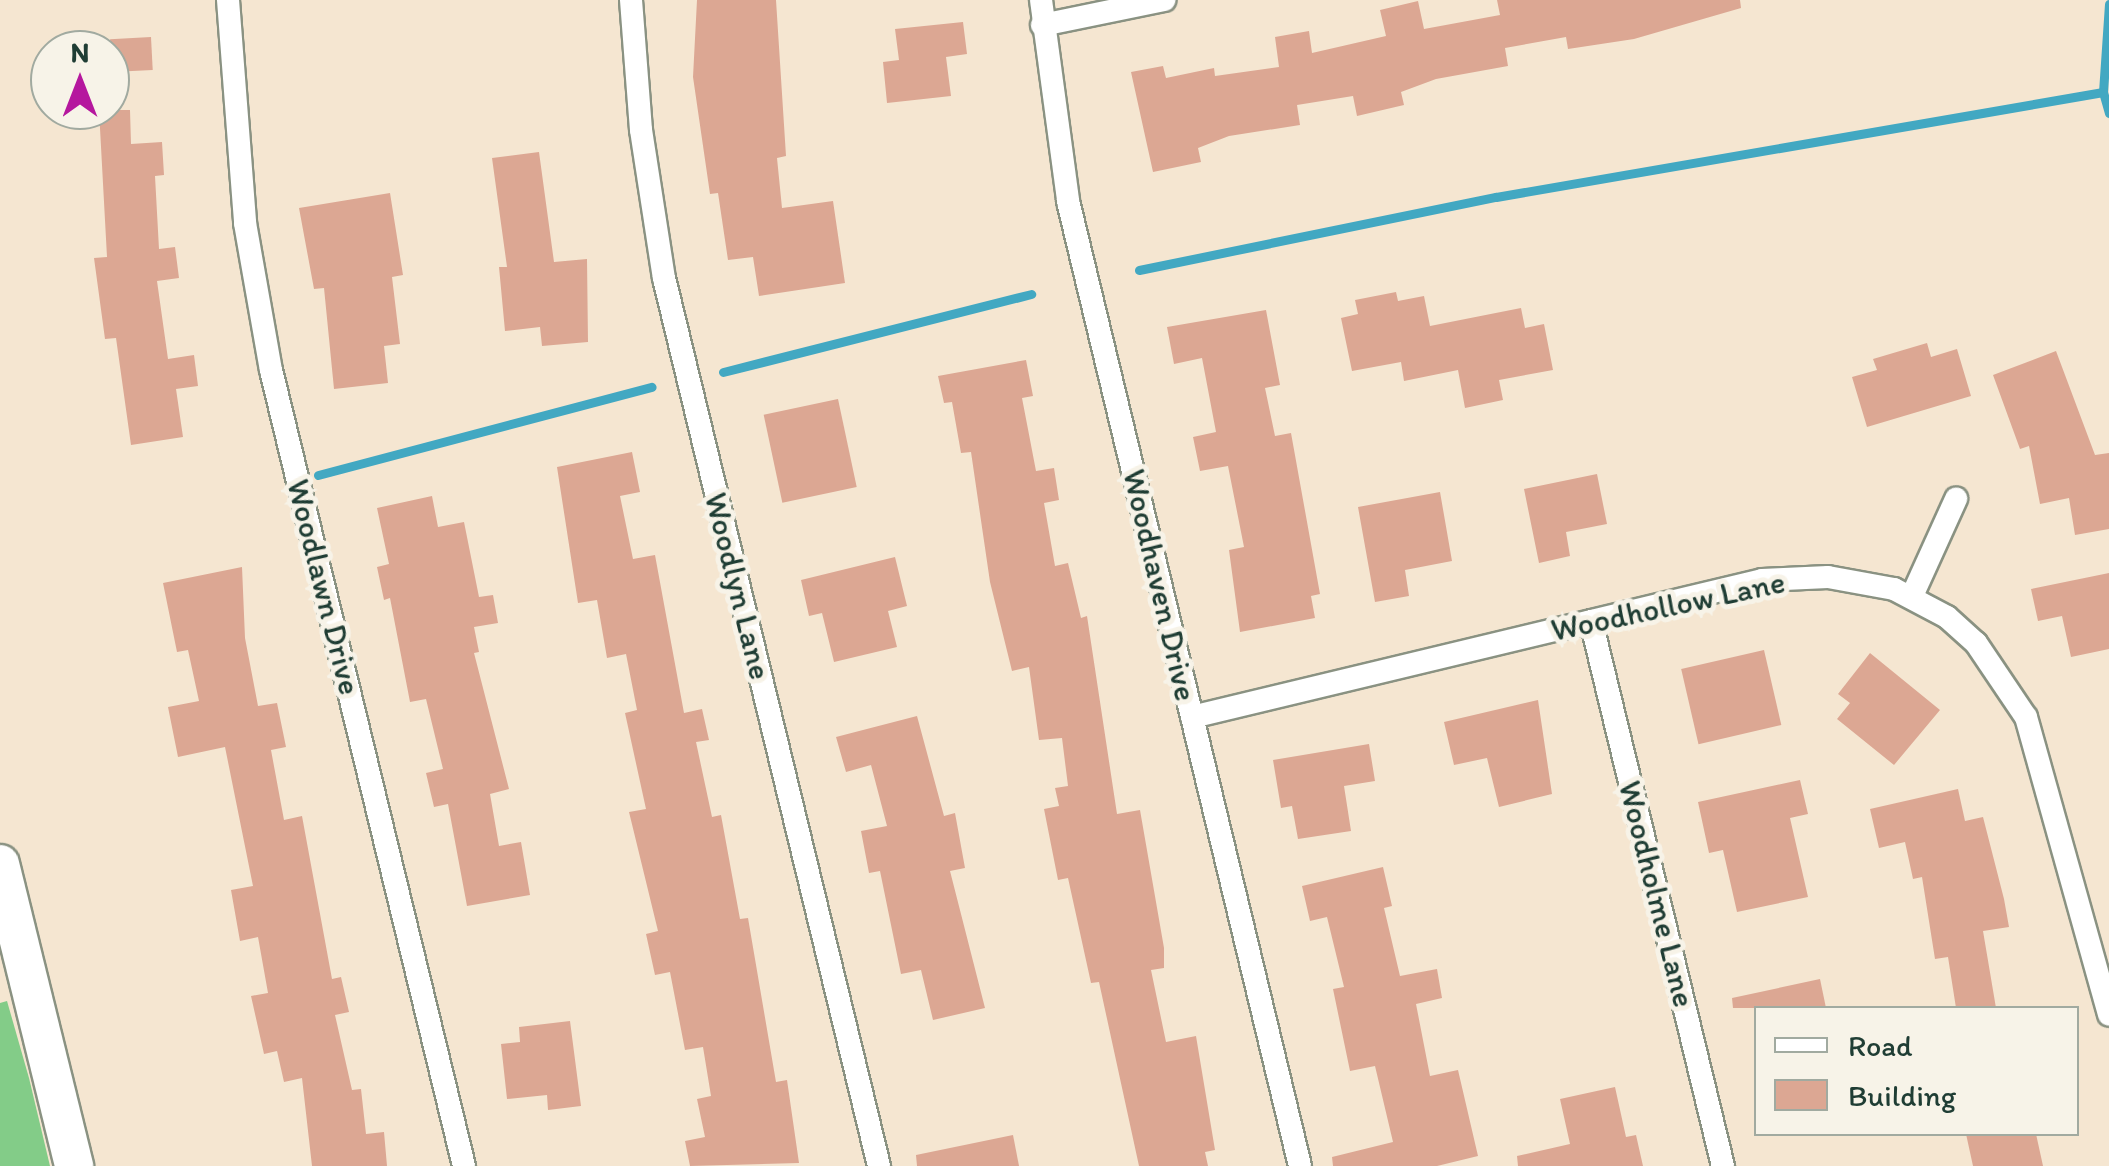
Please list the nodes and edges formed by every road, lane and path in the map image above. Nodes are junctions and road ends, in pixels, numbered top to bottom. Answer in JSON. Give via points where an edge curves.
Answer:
{"nodes":[{"id":1,"x":228,"y":0,"type":"edge"},
{"id":2,"x":632,"y":0,"type":"edge"},
{"id":3,"x":1041,"y":0,"type":"edge"},
{"id":4,"x":1164,"y":0,"type":"edge"},
{"id":5,"x":1042,"y":25,"type":"junction"},
{"id":6,"x":1956,"y":499,"type":"dead end"},
{"id":7,"x":1912,"y":596,"type":"junction"},
{"id":8,"x":1591,"y":621,"type":"junction"},
{"id":9,"x":1192,"y":718,"type":"junction"},
{"id":10,"x":0,"y":864,"type":"edge"},
{"id":11,"x":2109,"y":1015,"type":"edge"},
{"id":12,"x":74,"y":1166,"type":"edge"},
{"id":13,"x":464,"y":1166,"type":"edge"},
{"id":14,"x":879,"y":1166,"type":"edge"},
{"id":15,"x":1300,"y":1166,"type":"edge"},
{"id":16,"x":1723,"y":1166,"type":"edge"}],
"edges":[{"from":1,"to":13,"type":"street","name":"Woodlawn Drive","via":[[246,223],[271,370]]},
{"from":2,"to":14,"type":"street","name":"Woodlyn Lane","via":[[641,130],[664,278]]},
{"from":3,"to":5,"type":"street","name":"Woodhaven Drive"},
{"from":4,"to":5,"type":"street"},
{"from":5,"to":9,"type":"street","name":"Woodhaven Drive","via":[[1068,201]]},
{"from":6,"to":7,"type":"street"},
{"from":7,"to":8,"type":"street","name":"Woodhollow Lane","via":[[1851,579],[1783,578]]},
{"from":7,"to":11,"type":"street","name":"Woodhollow Lane","via":[[1976,643],[2026,716]]},
{"from":8,"to":9,"type":"street","name":"Woodhollow Lane"},
{"from":8,"to":16,"type":"street","name":"Woodholme Lane"},
{"from":9,"to":15,"type":"street","name":"Woodhaven Drive"},
{"from":10,"to":12,"type":"main road"}]}
